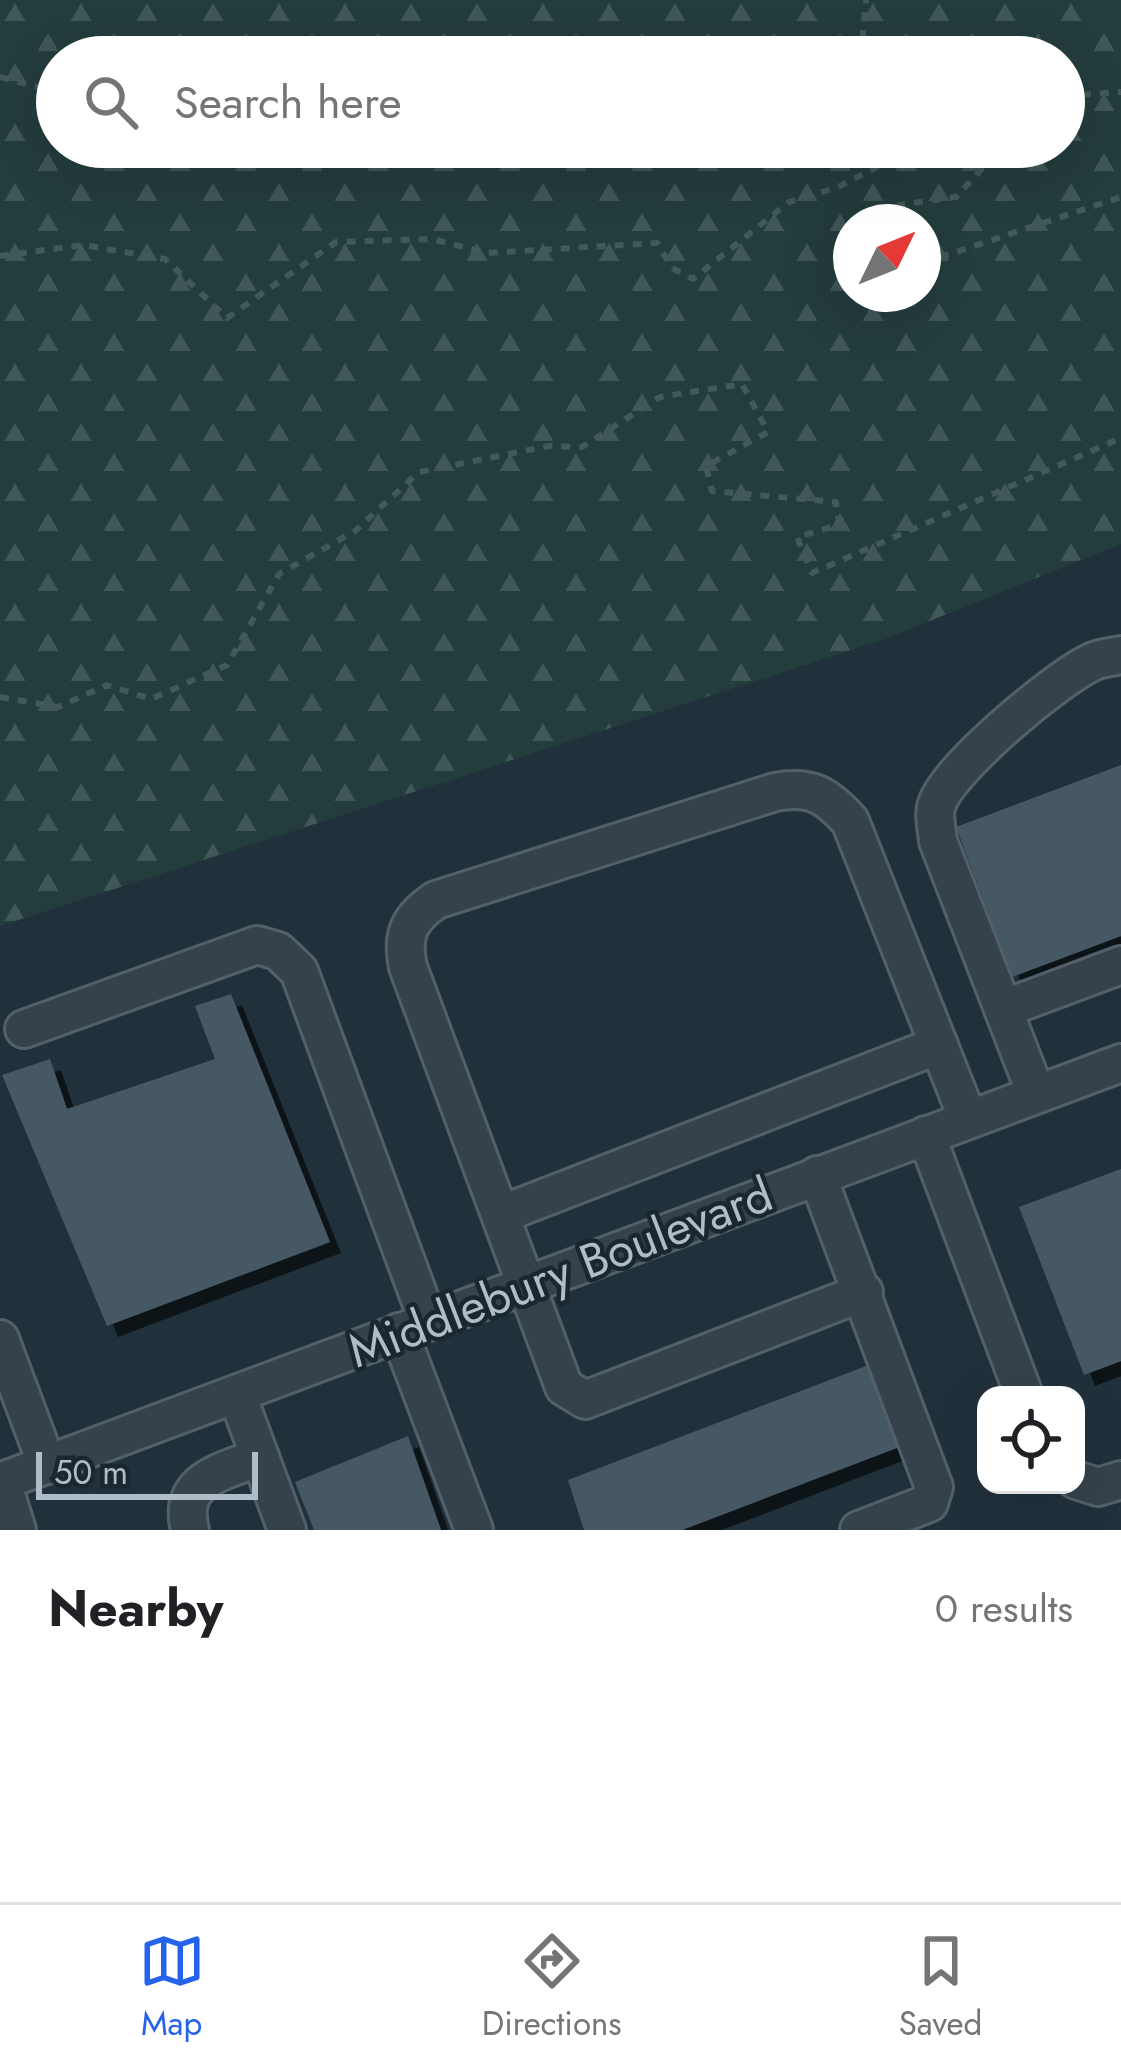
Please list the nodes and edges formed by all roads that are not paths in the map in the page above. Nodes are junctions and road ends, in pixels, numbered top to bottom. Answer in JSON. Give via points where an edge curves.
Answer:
{"nodes":[{"id":1,"x":1121,"y":655,"type":"edge"},
{"id":2,"x":1121,"y":964,"type":"edge"},
{"id":3,"x":1003,"y":1009,"type":"junction"},
{"id":4,"x":24,"y":1029,"type":"dead end"},
{"id":5,"x":939,"y":1045,"type":"junction"},
{"id":6,"x":1121,"y":1063,"type":"edge"},
{"id":7,"x":1036,"y":1094,"type":"junction"},
{"id":8,"x":968,"y":1119,"type":"junction"},
{"id":9,"x":926,"y":1135,"type":"junction"},
{"id":10,"x":817,"y":1175,"type":"junction"},
{"id":11,"x":502,"y":1214,"type":"junction"},
{"id":12,"x":528,"y":1282,"type":"junction"},
{"id":13,"x":864,"y":1292,"type":"junction"},
{"id":14,"x":414,"y":1326,"type":"junction"},
{"id":15,"x":0,"y":1339,"type":"edge"},
{"id":16,"x":1021,"y":1386,"type":"edge"},
{"id":17,"x":237,"y":1395,"type":"junction"},
{"id":18,"x":260,"y":1456,"type":"junction"},
{"id":19,"x":47,"y":1465,"type":"junction"},
{"id":20,"x":1121,"y":1480,"type":"edge"},
{"id":21,"x":1,"y":1482,"type":"edge"},
{"id":22,"x":1085,"y":1482,"type":"edge"},
{"id":23,"x":16,"y":1530,"type":"edge"},
{"id":24,"x":190,"y":1530,"type":"edge"},
{"id":25,"x":287,"y":1530,"type":"edge"},
{"id":26,"x":474,"y":1530,"type":"edge"},
{"id":27,"x":859,"y":1530,"type":"edge"}],
"edges":[{"from":1,"to":3,"type":"street","via":[[1093,662],[1038,699],[981,750],[935,807],[938,841]]},
{"from":2,"to":3,"type":"street"},
{"from":3,"to":7,"type":"street"},
{"from":4,"to":14,"type":"street","via":[[257,945],[278,951],[299,971]]},
{"from":5,"to":8,"type":"street"},
{"from":5,"to":11,"type":"street"},
{"from":5,"to":11,"type":"street","via":[[850,821],[831,800],[802,787],[436,900],[418,912],[403,946]]},
{"from":6,"to":7,"type":"street","name":"Middlebury Boulevard"},
{"from":7,"to":8,"type":"street","name":"Middlebury Boulevard"},
{"from":8,"to":9,"type":"street","name":"Middlebury Boulevard"},
{"from":9,"to":10,"type":"street","name":"Middlebury Boulevard"},
{"from":9,"to":16,"type":"street"},
{"from":10,"to":12,"type":"street","name":"Middlebury Boulevard"},
{"from":10,"to":13,"type":"street"},
{"from":11,"to":12,"type":"street"},
{"from":12,"to":13,"type":"street","via":[[563,1387],[585,1400]]},
{"from":12,"to":14,"type":"street","name":"Middlebury Boulevard"},
{"from":13,"to":27,"type":"street","via":[[934,1486],[929,1503]]},
{"from":14,"to":17,"type":"street","name":"Middlebury Boulevard"},
{"from":14,"to":26,"type":"street"},
{"from":15,"to":19,"type":"street"},
{"from":17,"to":18,"type":"street"},
{"from":17,"to":19,"type":"street","name":"Middlebury Boulevard"},
{"from":18,"to":24,"type":"street","via":[[193,1490]]},
{"from":18,"to":25,"type":"street"},
{"from":19,"to":21,"type":"street","name":"Middlebury Boulevard"},
{"from":20,"to":22,"type":"street"},
{"from":21,"to":23,"type":"street"}]}
